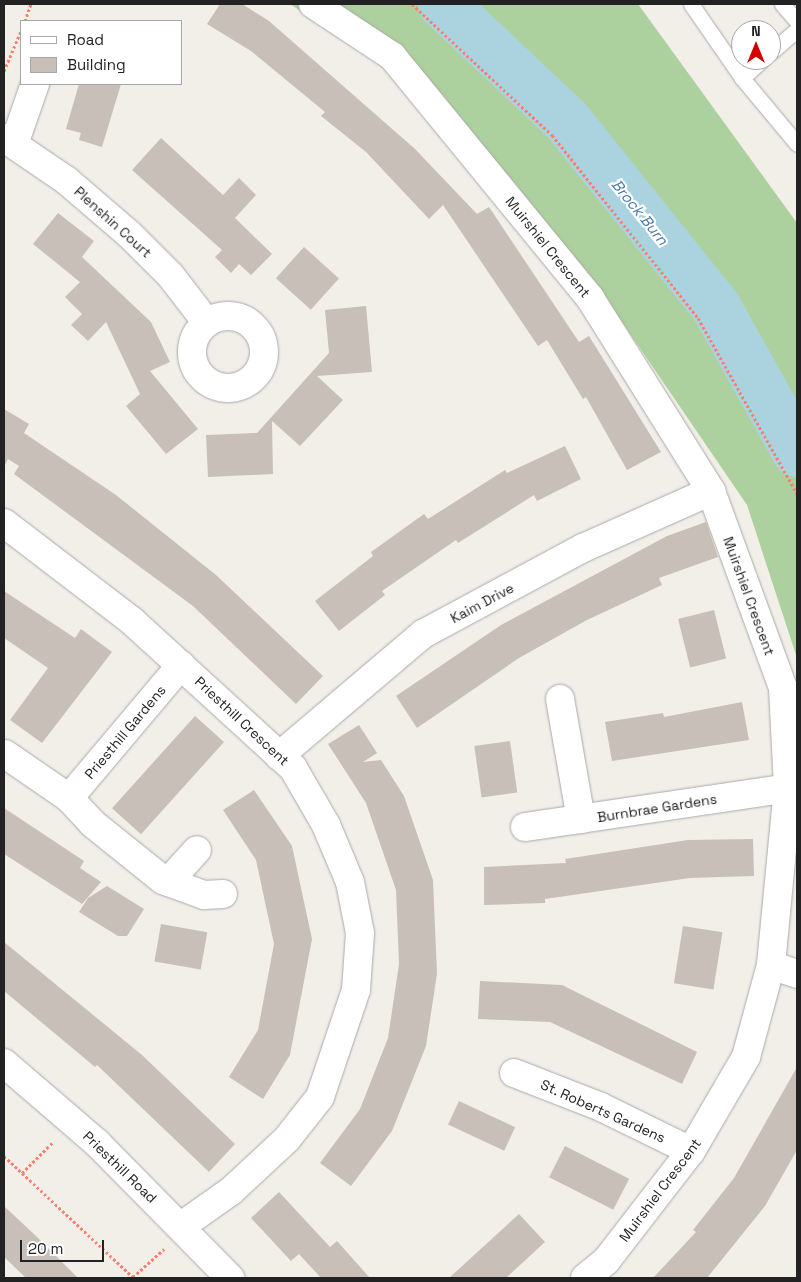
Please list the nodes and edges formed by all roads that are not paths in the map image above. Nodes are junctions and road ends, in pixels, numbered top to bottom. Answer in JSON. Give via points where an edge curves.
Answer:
{"nodes":[{"id":1,"x":313,"y":4,"type":"edge"},
{"id":2,"x":691,"y":4,"type":"edge"},
{"id":3,"x":782,"y":4,"type":"edge"},
{"id":4,"x":797,"y":21,"type":"edge"},
{"id":5,"x":797,"y":28,"type":"edge"},
{"id":6,"x":781,"y":43,"type":"edge"},
{"id":7,"x":751,"y":70,"type":"edge"},
{"id":8,"x":742,"y":78,"type":"junction"},
{"id":9,"x":35,"y":85,"type":"edge"},
{"id":10,"x":791,"y":125,"type":"edge"},
{"id":11,"x":9,"y":141,"type":"edge"},
{"id":12,"x":797,"y":144,"type":"edge"},
{"id":13,"x":207,"y":323,"type":"dead end"},
{"id":14,"x":710,"y":491,"type":"junction"},
{"id":15,"x":4,"y":523,"type":"edge"},
{"id":16,"x":181,"y":665,"type":"junction"},
{"id":17,"x":560,"y":699,"type":"dead end"},
{"id":18,"x":5,"y":754,"type":"dead end"},
{"id":19,"x":280,"y":756,"type":"junction"},
{"id":20,"x":788,"y":788,"type":"junction"},
{"id":21,"x":69,"y":798,"type":"junction"},
{"id":22,"x":581,"y":819,"type":"junction"},
{"id":23,"x":525,"y":827,"type":"dead end"},
{"id":24,"x":196,"y":850,"type":"dead end"},
{"id":25,"x":168,"y":882,"type":"junction"},
{"id":26,"x":224,"y":894,"type":"dead end"},
{"id":27,"x":772,"y":965,"type":"junction"},
{"id":28,"x":797,"y":974,"type":"edge"},
{"id":29,"x":4,"y":1063,"type":"edge"},
{"id":30,"x":514,"y":1073,"type":"dead end"},
{"id":31,"x":691,"y":1151,"type":"junction"},
{"id":32,"x":182,"y":1229,"type":"junction"},
{"id":33,"x":230,"y":1278,"type":"edge"},
{"id":34,"x":585,"y":1278,"type":"edge"}],
"edges":[{"from":1,"to":14,"type":"street","name":"Muirshiel Crescent","via":[[392,56],[590,298]]},
{"from":2,"to":8,"type":"lane"},
{"from":3,"to":4,"type":"lane"},
{"from":5,"to":6,"type":"lane"},
{"from":7,"to":8,"type":"lane"},
{"from":8,"to":10,"type":"lane"},
{"from":9,"to":11,"type":"street"},
{"from":10,"to":12,"type":"lane"},
{"from":11,"to":13,"type":"street","name":"Plenshin Court","via":[[66,180],[129,234],[171,276]]},
{"from":14,"to":19,"type":"street","name":"Kaim Drive","via":[[583,548],[423,634]]},
{"from":14,"to":20,"type":"street","name":"Muirshiel Crescent","via":[[783,688]]},
{"from":15,"to":16,"type":"street","name":"Priesthill Crescent","via":[[74,574]]},
{"from":16,"to":19,"type":"street","name":"Priesthill Crescent"},
{"from":16,"to":21,"type":"street","name":"Priesthill Gardens"},
{"from":17,"to":22,"type":"street"},
{"from":18,"to":21,"type":"street"},
{"from":19,"to":32,"type":"street","name":"Priesthill Crescent","via":[[293,768],[326,825],[350,882],[360,933],[356,990],[320,1097],[287,1139],[231,1191]]},
{"from":20,"to":22,"type":"street","name":"Burnbrae Gardens"},
{"from":20,"to":27,"type":"street","name":"Muirshiel Crescent"},
{"from":21,"to":25,"type":"street","via":[[92,823]]},
{"from":22,"to":23,"type":"street","name":"Burnbrae Gardens"},
{"from":24,"to":25,"type":"street"},
{"from":25,"to":26,"type":"street","via":[[204,895]]},
{"from":27,"to":28,"type":"street"},
{"from":27,"to":31,"type":"street","name":"Muirshiel Crescent","via":[[746,1057]]},
{"from":29,"to":32,"type":"street","name":"Priesthill Road","via":[[72,1122]]},
{"from":30,"to":31,"type":"street","name":"St. Roberts Gardens","via":[[601,1107]]},
{"from":31,"to":34,"type":"street","name":"Muirshiel Crescent","via":[[606,1261]]},
{"from":32,"to":33,"type":"street","name":"Priesthill Road"}]}
